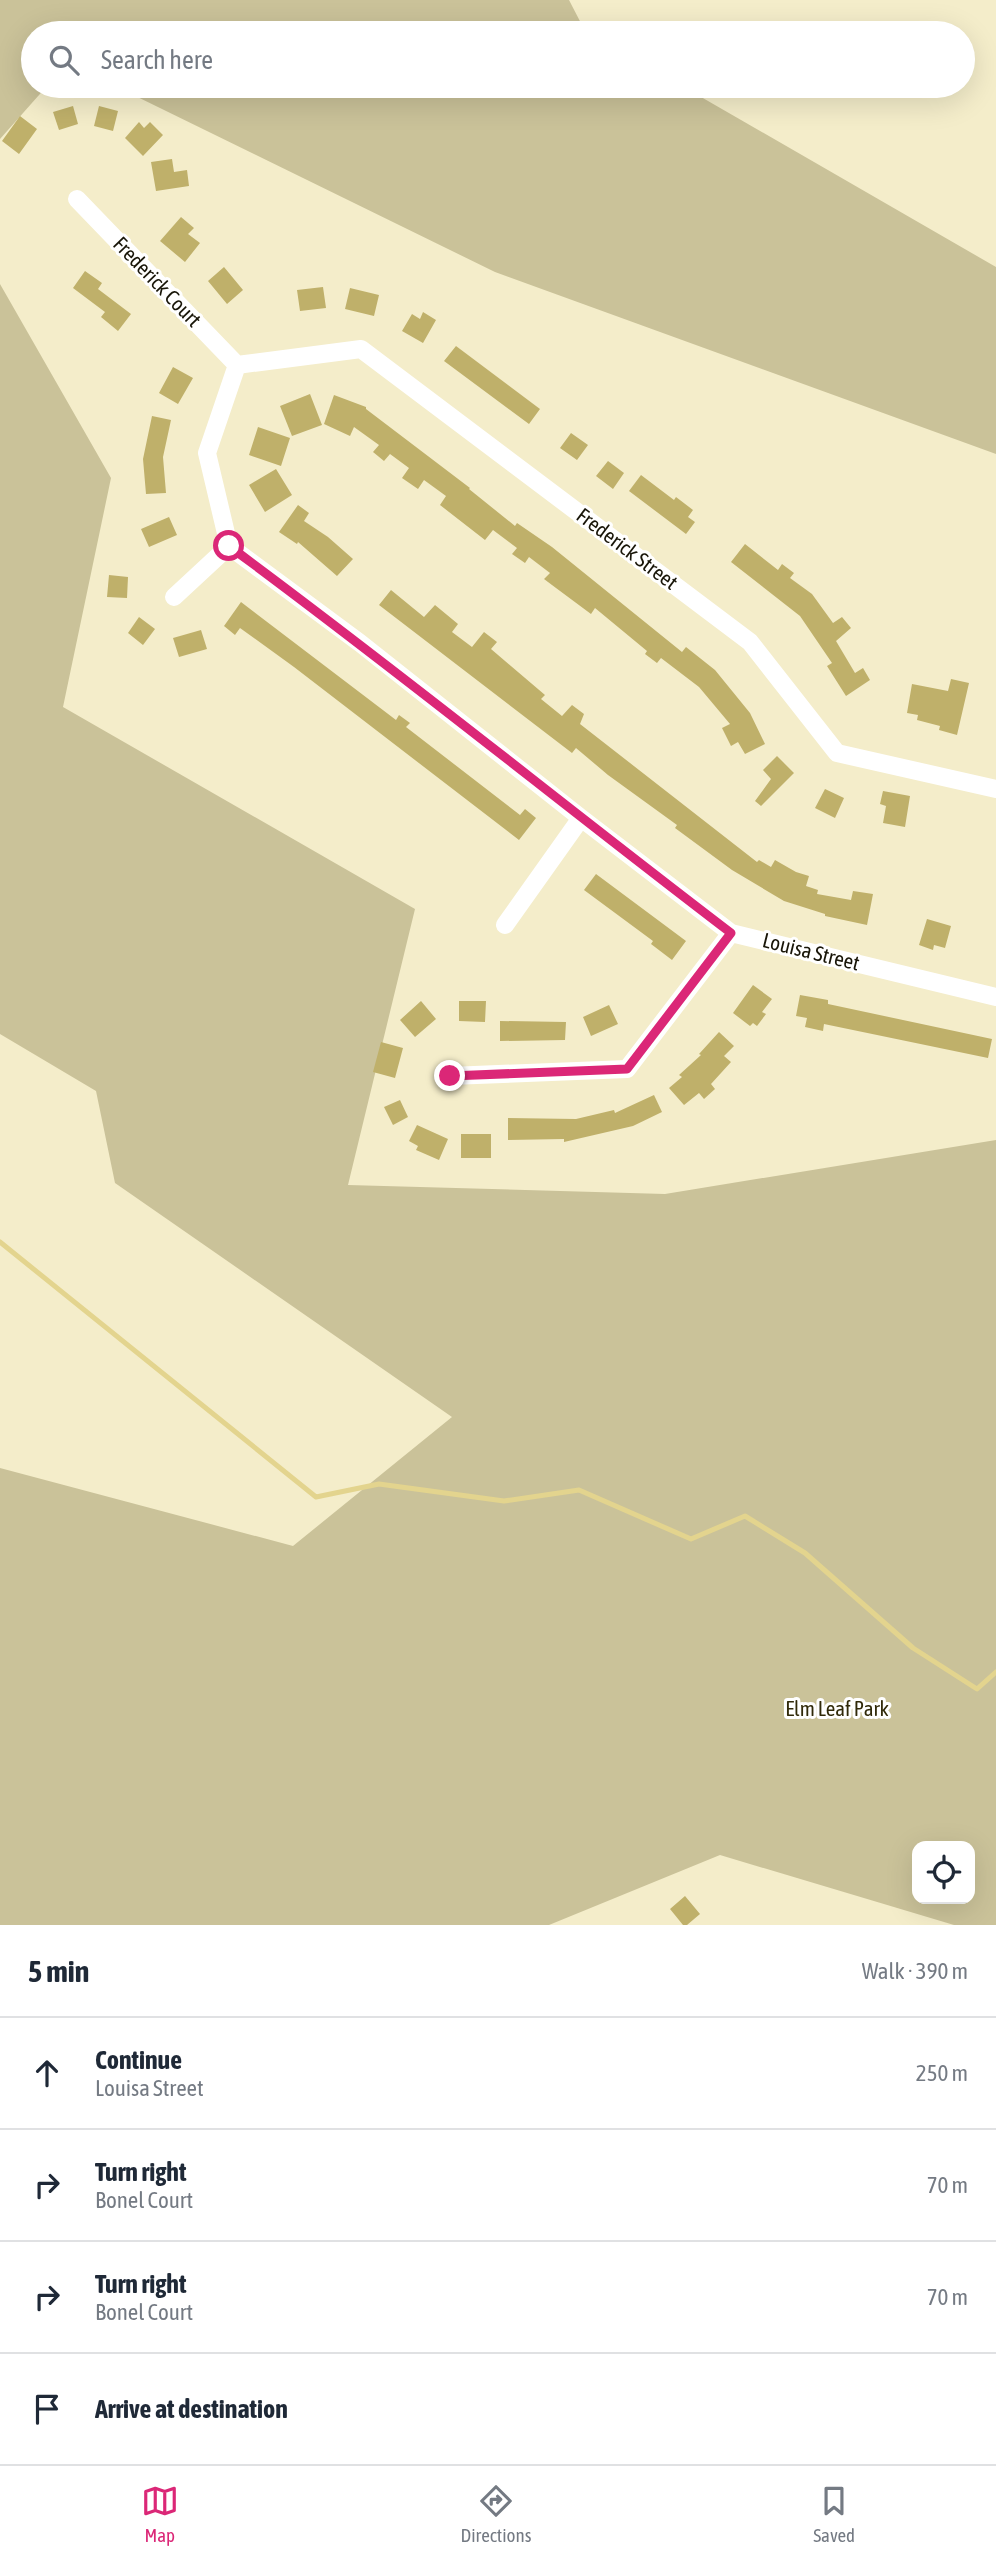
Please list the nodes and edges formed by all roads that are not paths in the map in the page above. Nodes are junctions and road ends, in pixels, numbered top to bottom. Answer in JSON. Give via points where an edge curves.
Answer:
{"nodes":[{"id":1,"x":77,"y":199,"type":"dead end"},
{"id":2,"x":237,"y":365,"type":"junction"},
{"id":3,"x":229,"y":546,"type":"junction"},
{"id":4,"x":174,"y":597,"type":"dead end"},
{"id":5,"x":996,"y":789,"type":"edge"},
{"id":6,"x":581,"y":818,"type":"junction"},
{"id":7,"x":505,"y":925,"type":"dead end"},
{"id":8,"x":731,"y":933,"type":"junction"},
{"id":9,"x":996,"y":997,"type":"edge"},
{"id":10,"x":450,"y":1076,"type":"dead end"}],
"edges":[{"from":1,"to":2,"type":"street","name":"Frederick Court"},
{"from":2,"to":3,"type":"street","via":[[207,453]]},
{"from":2,"to":5,"type":"street","name":"Frederick Street","via":[[361,349],[750,642],[837,753]]},
{"from":3,"to":4,"type":"street"},
{"from":3,"to":6,"type":"street","name":"Louisa Street"},
{"from":6,"to":7,"type":"street"},
{"from":6,"to":8,"type":"street","name":"Louisa Street"},
{"from":8,"to":9,"type":"street","name":"Louisa Street"},
{"from":8,"to":10,"type":"street","via":[[627,1069]]}]}
